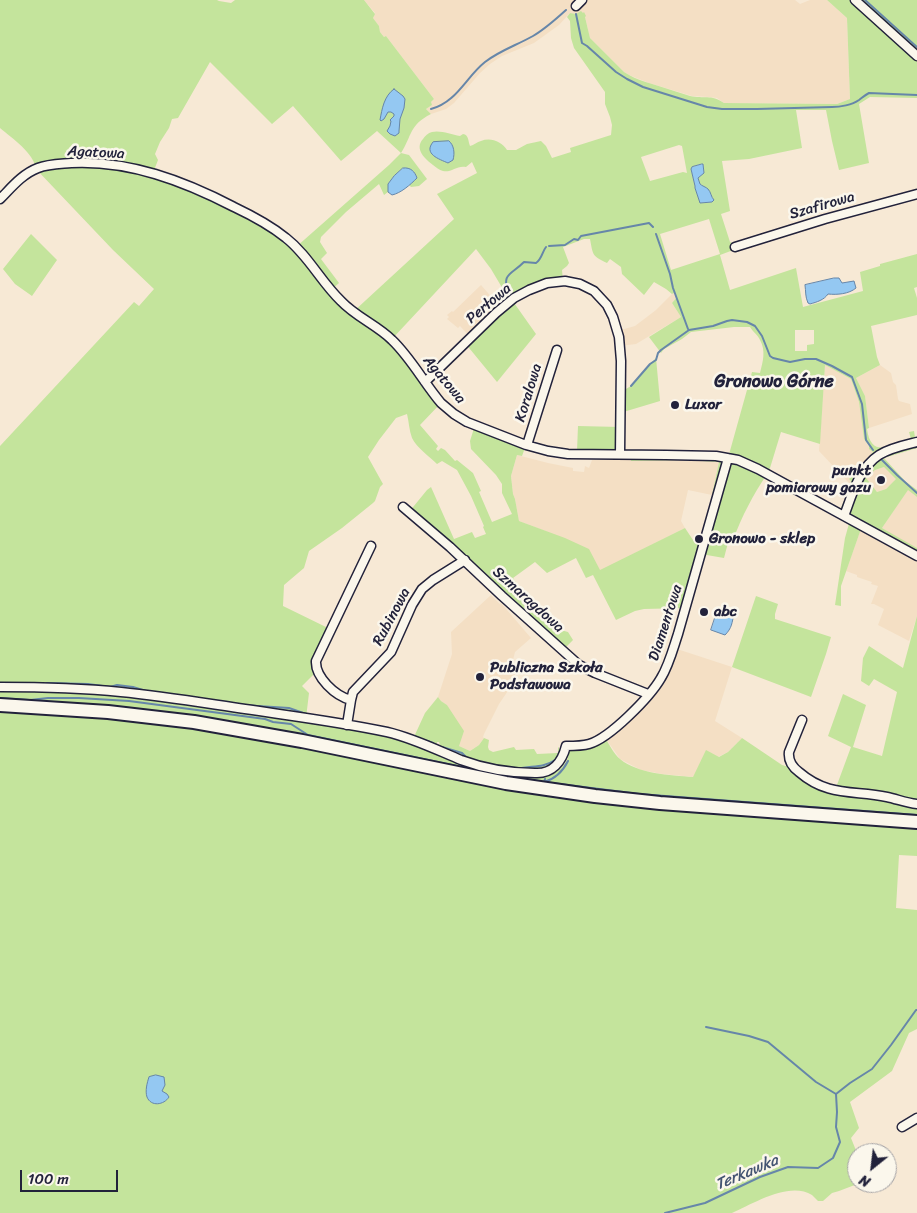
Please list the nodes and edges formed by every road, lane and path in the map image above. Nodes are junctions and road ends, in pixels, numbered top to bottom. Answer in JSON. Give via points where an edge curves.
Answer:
{"nodes":[{"id":1,"x":854,"y":0,"type":"edge"},
{"id":2,"x":917,"y":56,"type":"edge"},
{"id":3,"x":917,"y":194,"type":"edge"},
{"id":4,"x":0,"y":199,"type":"edge"},
{"id":5,"x":735,"y":247,"type":"dead end"},
{"id":6,"x":557,"y":350,"type":"dead end"},
{"id":7,"x":425,"y":382,"type":"junction"},
{"id":8,"x":917,"y":442,"type":"edge"},
{"id":9,"x":527,"y":445,"type":"junction"},
{"id":10,"x":620,"y":454,"type":"junction"},
{"id":11,"x":728,"y":458,"type":"junction"},
{"id":12,"x":403,"y":506,"type":"dead end"},
{"id":13,"x":844,"y":516,"type":"junction"},
{"id":14,"x":371,"y":546,"type":"dead end"},
{"id":15,"x":917,"y":556,"type":"edge"},
{"id":16,"x":464,"y":560,"type":"junction"},
{"id":17,"x":0,"y":687,"type":"edge"},
{"id":18,"x":648,"y":694,"type":"junction"},
{"id":19,"x":351,"y":700,"type":"junction"},
{"id":20,"x":0,"y":705,"type":"edge"},
{"id":21,"x":802,"y":720,"type":"dead end"},
{"id":22,"x":346,"y":725,"type":"junction"},
{"id":23,"x":917,"y":804,"type":"edge"},
{"id":24,"x":917,"y":822,"type":"edge"},
{"id":25,"x":917,"y":1118,"type":"edge"},
{"id":26,"x":902,"y":1127,"type":"dead end"}],
"edges":[{"from":1,"to":2,"type":"street"},
{"from":3,"to":5,"type":"street","name":"Szafirowa"},
{"from":4,"to":7,"type":"street","name":"Agatowa","via":[[28,173],[44,166],[65,164],[132,168],[193,187],[257,218],[291,242],[341,302],[396,344]]},
{"from":6,"to":9,"type":"street","name":"Koralowa"},
{"from":7,"to":9,"type":"street","name":"Agatowa","via":[[458,418]]},
{"from":7,"to":10,"type":"street","name":"Perłowa","via":[[514,298],[547,283],[565,280],[580,284],[594,291],[608,305],[618,337],[621,361]]},
{"from":8,"to":13,"type":"street","via":[[886,452],[871,462],[857,482]]},
{"from":9,"to":10,"type":"street","name":"Agatowa","via":[[568,454]]},
{"from":10,"to":11,"type":"street","name":"Agatowa"},
{"from":11,"to":13,"type":"street","name":"Agatowa","via":[[752,466]]},
{"from":11,"to":18,"type":"street","name":"Diamentowa","via":[[672,654],[660,679]]},
{"from":12,"to":16,"type":"street","name":"Szmaragdowa"},
{"from":13,"to":15,"type":"street","name":"Agatowa"},
{"from":14,"to":19,"type":"street","via":[[316,661],[321,677],[336,694]]},
{"from":16,"to":18,"type":"street","name":"Szmaragdowa","via":[[579,664]]},
{"from":16,"to":19,"type":"street","name":"Rubinowa","via":[[420,592],[390,652],[354,692]]},
{"from":17,"to":22,"type":"street","via":[[121,692]]},
{"from":18,"to":22,"type":"street","name":"Diamentowa","via":[[604,736],[589,744],[566,746],[555,767],[541,773],[490,769],[395,734]]},
{"from":19,"to":22,"type":"street","name":"Rubinowa"},
{"from":20,"to":24,"type":"highway","via":[[108,712],[202,724],[506,783],[595,796]]},
{"from":21,"to":23,"type":"street","via":[[789,757],[796,770],[806,778],[839,792]]},
{"from":25,"to":26,"type":"street"}]}
